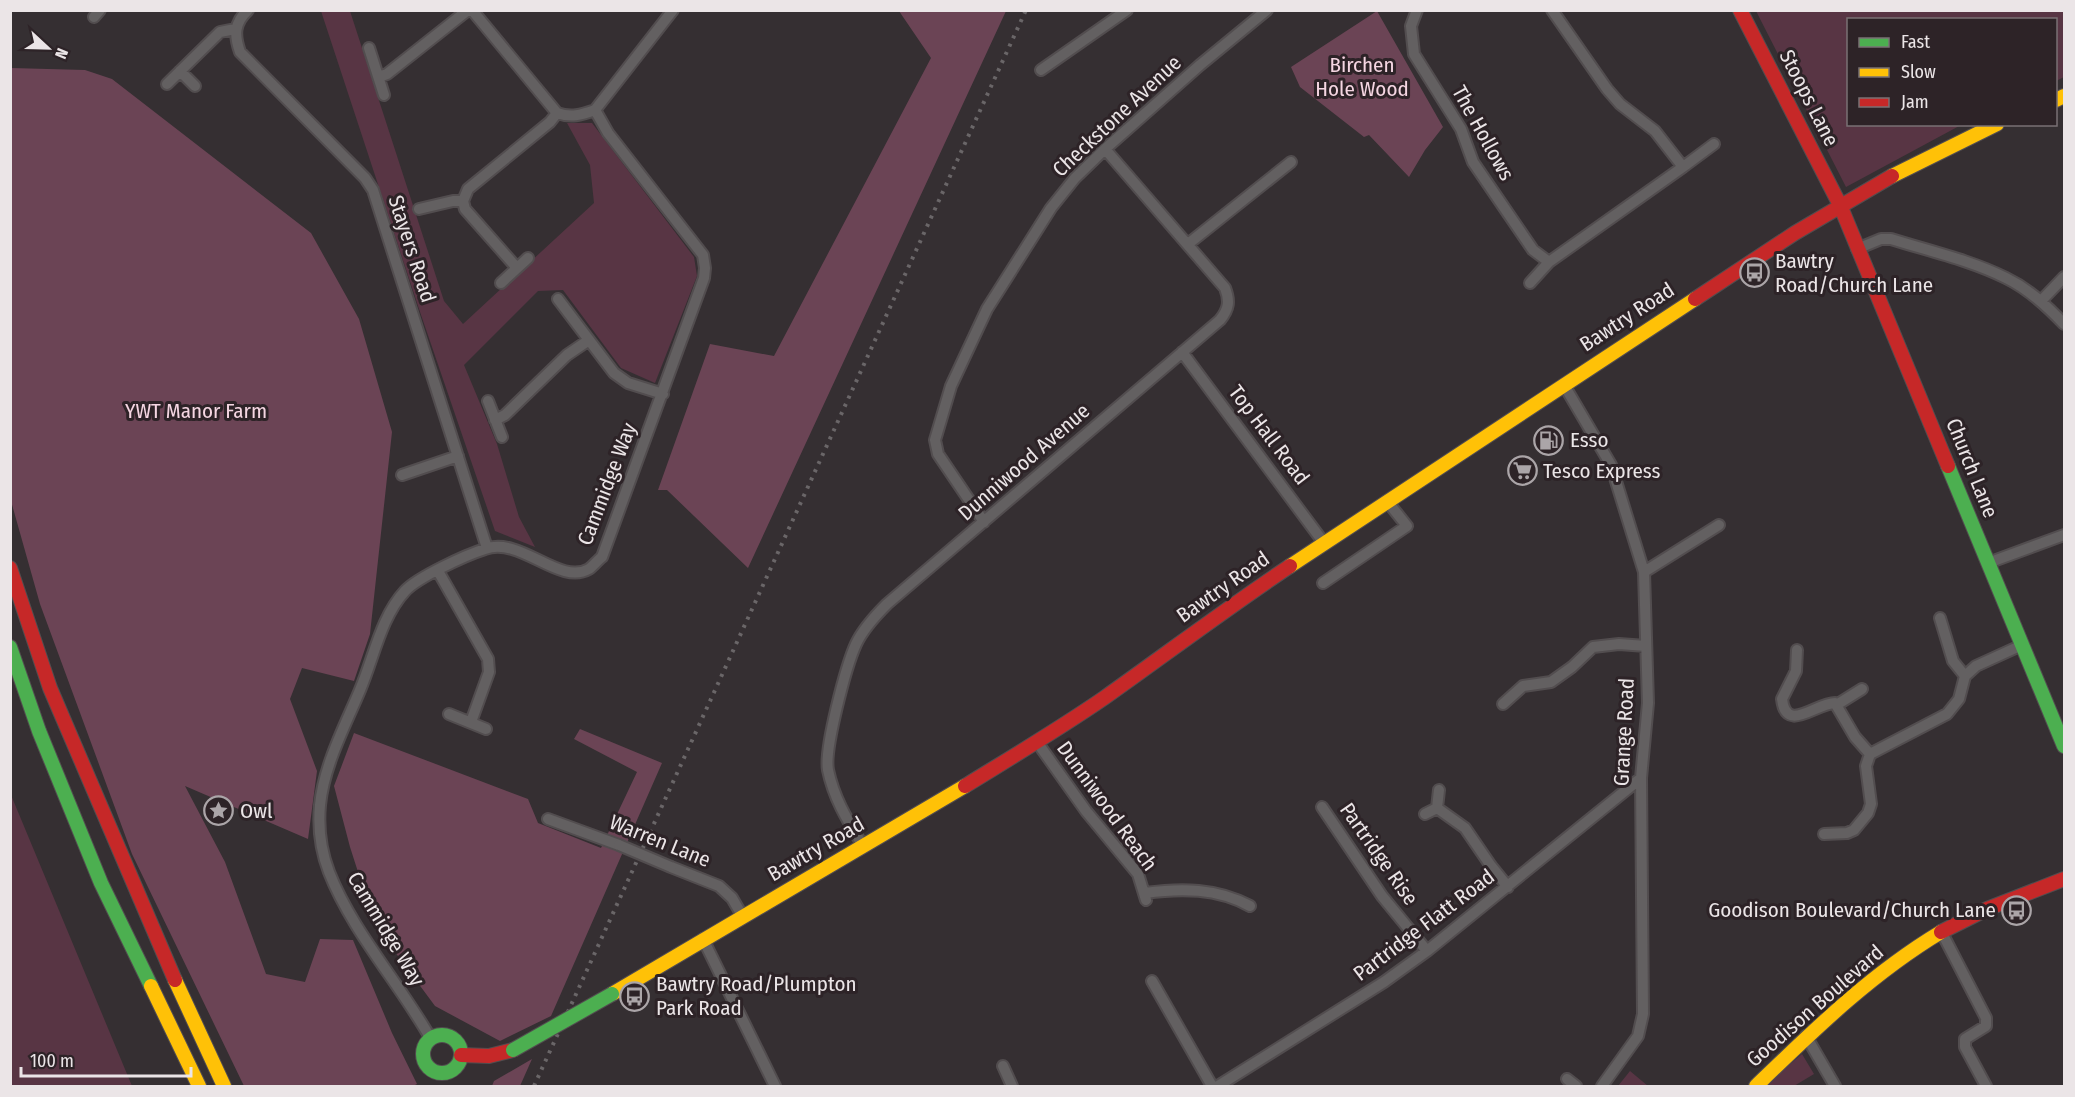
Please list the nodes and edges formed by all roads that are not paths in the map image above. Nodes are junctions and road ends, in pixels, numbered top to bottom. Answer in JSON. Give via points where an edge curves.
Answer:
{"nodes":[{"id":1,"x":248,"y":10,"type":"edge"},
{"id":2,"x":470,"y":10,"type":"edge"},
{"id":3,"x":673,"y":10,"type":"edge"},
{"id":4,"x":1127,"y":10,"type":"edge"},
{"id":5,"x":1267,"y":10,"type":"edge"},
{"id":6,"x":1417,"y":10,"type":"edge"},
{"id":7,"x":1552,"y":10,"type":"edge"},
{"id":8,"x":1740,"y":10,"type":"edge"},
{"id":9,"x":235,"y":29,"type":"junction"},
{"id":10,"x":369,"y":48,"type":"dead end"},
{"id":11,"x":1041,"y":70,"type":"dead end"},
{"id":12,"x":180,"y":71,"type":"junction"},
{"id":13,"x":379,"y":77,"type":"junction"},
{"id":14,"x":167,"y":84,"type":"dead end"},
{"id":15,"x":195,"y":86,"type":"dead end"},
{"id":16,"x":384,"y":95,"type":"dead end"},
{"id":17,"x":595,"y":110,"type":"junction"},
{"id":18,"x":557,"y":113,"type":"junction"},
{"id":19,"x":1993,"y":126,"type":"edge"},
{"id":20,"x":1714,"y":144,"type":"dead end"},
{"id":21,"x":1105,"y":149,"type":"junction"},
{"id":22,"x":1291,"y":162,"type":"dead end"},
{"id":23,"x":1683,"y":166,"type":"junction"},
{"id":24,"x":463,"y":201,"type":"junction"},
{"id":25,"x":1840,"y":205,"type":"junction"},
{"id":26,"x":419,"y":209,"type":"dead end"},
{"id":27,"x":1188,"y":244,"type":"junction"},
{"id":28,"x":1857,"y":249,"type":"junction"},
{"id":29,"x":528,"y":258,"type":"dead end"},
{"id":30,"x":1549,"y":262,"type":"junction"},
{"id":31,"x":517,"y":268,"type":"junction"},
{"id":32,"x":2064,"y":277,"type":"edge"},
{"id":33,"x":501,"y":283,"type":"dead end"},
{"id":34,"x":1530,"y":283,"type":"dead end"},
{"id":35,"x":558,"y":299,"type":"dead end"},
{"id":36,"x":2041,"y":301,"type":"junction"},
{"id":37,"x":2064,"y":324,"type":"edge"},
{"id":38,"x":588,"y":340,"type":"junction"},
{"id":39,"x":1182,"y":352,"type":"junction"},
{"id":40,"x":1564,"y":385,"type":"junction"},
{"id":41,"x":663,"y":394,"type":"junction"},
{"id":42,"x":488,"y":401,"type":"dead end"},
{"id":43,"x":495,"y":420,"type":"junction"},
{"id":44,"x":502,"y":437,"type":"dead end"},
{"id":45,"x":458,"y":456,"type":"junction"},
{"id":46,"x":402,"y":475,"type":"dead end"},
{"id":47,"x":1387,"y":501,"type":"junction"},
{"id":48,"x":984,"y":522,"type":"junction"},
{"id":49,"x":1719,"y":525,"type":"dead end"},
{"id":50,"x":2064,"y":535,"type":"edge"},
{"id":51,"x":1324,"y":543,"type":"junction"},
{"id":52,"x":487,"y":548,"type":"junction"},
{"id":53,"x":1988,"y":563,"type":"junction"},
{"id":54,"x":10,"y":568,"type":"edge"},
{"id":55,"x":438,"y":571,"type":"junction"},
{"id":56,"x":1644,"y":572,"type":"junction"},
{"id":57,"x":1323,"y":583,"type":"dead end"},
{"id":58,"x":1940,"y":618,"type":"dead end"},
{"id":59,"x":2022,"y":645,"type":"junction"},
{"id":60,"x":10,"y":646,"type":"edge"},
{"id":61,"x":1646,"y":646,"type":"junction"},
{"id":62,"x":1797,"y":650,"type":"dead end"},
{"id":63,"x":1965,"y":676,"type":"junction"},
{"id":64,"x":1862,"y":689,"type":"dead end"},
{"id":65,"x":1503,"y":704,"type":"dead end"},
{"id":66,"x":1838,"y":704,"type":"junction"},
{"id":67,"x":449,"y":714,"type":"dead end"},
{"id":68,"x":471,"y":722,"type":"junction"},
{"id":69,"x":486,"y":729,"type":"dead end"},
{"id":70,"x":1037,"y":742,"type":"junction"},
{"id":71,"x":2064,"y":746,"type":"edge"},
{"id":72,"x":1870,"y":754,"type":"junction"},
{"id":73,"x":1641,"y":778,"type":"junction"},
{"id":74,"x":1439,"y":789,"type":"dead end"},
{"id":75,"x":1322,"y":807,"type":"dead end"},
{"id":76,"x":1437,"y":808,"type":"junction"},
{"id":77,"x":1425,"y":814,"type":"dead end"},
{"id":78,"x":548,"y":819,"type":"dead end"},
{"id":79,"x":1824,"y":834,"type":"dead end"},
{"id":80,"x":863,"y":846,"type":"junction"},
{"id":81,"x":2064,"y":879,"type":"edge"},
{"id":82,"x":1508,"y":887,"type":"junction"},
{"id":83,"x":1250,"y":906,"type":"dead end"},
{"id":84,"x":743,"y":917,"type":"junction"},
{"id":85,"x":1941,"y":931,"type":"junction"},
{"id":86,"x":703,"y":939,"type":"junction"},
{"id":87,"x":1427,"y":951,"type":"junction"},
{"id":88,"x":1152,"y":981,"type":"dead end"},
{"id":89,"x":1806,"y":1036,"type":"junction"},
{"id":90,"x":431,"y":1039,"type":"junction"},
{"id":91,"x":461,"y":1055,"type":"junction"},
{"id":92,"x":1003,"y":1066,"type":"dead end"},
{"id":93,"x":1567,"y":1079,"type":"dead end"},
{"id":94,"x":199,"y":1086,"type":"edge"},
{"id":95,"x":225,"y":1086,"type":"edge"},
{"id":96,"x":775,"y":1086,"type":"edge"},
{"id":97,"x":1012,"y":1086,"type":"edge"},
{"id":98,"x":1212,"y":1086,"type":"edge"},
{"id":99,"x":1218,"y":1086,"type":"edge"},
{"id":100,"x":1576,"y":1086,"type":"edge"},
{"id":101,"x":1602,"y":1086,"type":"edge"},
{"id":102,"x":1756,"y":1086,"type":"edge"},
{"id":103,"x":1835,"y":1086,"type":"edge"},
{"id":104,"x":1986,"y":1086,"type":"edge"}],
"edges":[{"from":1,"to":9,"type":"street"},
{"from":2,"to":13,"type":"street"},
{"from":2,"to":18,"type":"street"},
{"from":3,"to":17,"type":"street"},
{"from":4,"to":11,"type":"street"},
{"from":5,"to":21,"type":"street","name":"Checkstone Avenue"},
{"from":6,"to":30,"type":"street","name":"The Hollows","via":[[1411,26],[1414,54],[1461,129],[1473,162],[1533,250]]},
{"from":7,"to":23,"type":"street","via":[[1607,89],[1655,132]]},
{"from":8,"to":25,"type":"main road","name":"Stoops Lane"},
{"from":9,"to":12,"type":"street","via":[[220,32]]},
{"from":9,"to":45,"type":"street","name":"Stayers Road","via":[[240,52],[373,190]]},
{"from":10,"to":13,"type":"street"},
{"from":12,"to":14,"type":"street"},
{"from":12,"to":15,"type":"street"},
{"from":13,"to":16,"type":"street"},
{"from":17,"to":18,"type":"street","via":[[579,116]]},
{"from":17,"to":41,"type":"street","name":"Cammidge Way","via":[[703,255],[704,278]]},
{"from":18,"to":24,"type":"street","via":[[468,189]]},
{"from":19,"to":25,"type":"main road","name":"Bawtry Road"},
{"from":20,"to":23,"type":"street"},
{"from":21,"to":27,"type":"street","name":"Dunniwood Avenue"},
{"from":21,"to":48,"type":"street","name":"Checkstone Avenue","via":[[1051,208],[987,309],[951,386],[938,426],[938,454]]},
{"from":22,"to":27,"type":"street"},
{"from":23,"to":30,"type":"street"},
{"from":24,"to":26,"type":"street"},
{"from":24,"to":31,"type":"street","via":[[465,209]]},
{"from":25,"to":28,"type":"main road","name":"Church Lane"},
{"from":25,"to":40,"type":"main road","name":"Bawtry Road"},
{"from":27,"to":39,"type":"street","name":"Dunniwood Avenue","via":[[1225,288],[1228,307],[1220,320]]},
{"from":28,"to":36,"type":"street","via":[[1891,239],[2005,278]]},
{"from":28,"to":53,"type":"main road","name":"Church Lane"},
{"from":29,"to":31,"type":"street"},
{"from":30,"to":34,"type":"street"},
{"from":31,"to":33,"type":"street"},
{"from":32,"to":36,"type":"street"},
{"from":35,"to":38,"type":"street"},
{"from":36,"to":37,"type":"street"},
{"from":38,"to":41,"type":"street","via":[[614,373],[628,383]]},
{"from":38,"to":43,"type":"street"},
{"from":39,"to":48,"type":"street","name":"Dunniwood Avenue"},
{"from":39,"to":51,"type":"street","name":"Top Hall Road"},
{"from":40,"to":47,"type":"main road","name":"Bawtry Road"},
{"from":40,"to":56,"type":"street","name":"Grange Road","via":[[1611,465]]},
{"from":41,"to":52,"type":"street","name":"Cammidge Way","via":[[602,557],[588,570],[574,573],[516,549]]},
{"from":42,"to":43,"type":"street"},
{"from":43,"to":44,"type":"street"},
{"from":45,"to":46,"type":"street"},
{"from":45,"to":52,"type":"street","name":"Stayers Road"},
{"from":47,"to":51,"type":"main road","name":"Bawtry Road"},
{"from":47,"to":57,"type":"street","via":[[1407,526]]},
{"from":48,"to":80,"type":"street","name":"Dunniwood Avenue","via":[[887,604],[870,621],[856,644],[845,674],[827,767],[834,794]]},
{"from":49,"to":56,"type":"street"},
{"from":50,"to":53,"type":"street"},
{"from":51,"to":70,"type":"main road","name":"Bawtry Road"},
{"from":52,"to":55,"type":"street","name":"Cammidge Way"},
{"from":53,"to":59,"type":"main road","name":"Church Lane"},
{"from":54,"to":95,"type":"main road","via":[[50,688],[157,941]]},
{"from":55,"to":68,"type":"street","via":[[488,659],[489,672]]},
{"from":55,"to":90,"type":"street","name":"Cammidge Way","via":[[408,588],[389,613],[338,742],[320,805],[320,836],[329,872],[348,910]]},
{"from":56,"to":61,"type":"street","name":"Grange Road"},
{"from":58,"to":63,"type":"street","via":[[1953,661]]},
{"from":59,"to":63,"type":"street","via":[[1983,662]]},
{"from":59,"to":71,"type":"main road","name":"Church Lane"},
{"from":60,"to":94,"type":"main road","via":[[39,731],[101,883]]},
{"from":61,"to":65,"type":"street","via":[[1593,647],[1551,682],[1523,686]]},
{"from":61,"to":73,"type":"street","name":"Grange Road","via":[[1648,703]]},
{"from":62,"to":66,"type":"street","via":[[1796,671],[1782,699],[1786,711],[1800,717],[1820,706]]},
{"from":63,"to":72,"type":"street","via":[[1959,699],[1947,714]]},
{"from":64,"to":66,"type":"street"},
{"from":66,"to":72,"type":"street","via":[[1855,737]]},
{"from":67,"to":68,"type":"street"},
{"from":68,"to":69,"type":"street"},
{"from":70,"to":80,"type":"main road","name":"Bawtry Road"},
{"from":70,"to":83,"type":"street","name":"Dunniwood Reach","via":[[1086,811],[1138,874],[1146,897],[1169,890],[1193,890],[1227,895]]},
{"from":72,"to":79,"type":"street","via":[[1866,766],[1871,804],[1868,813],[1854,830]]},
{"from":73,"to":82,"type":"street","name":"Partridge Flatt Road"},
{"from":73,"to":101,"type":"street","name":"Grange Road","via":[[1643,1014],[1638,1036]]},
{"from":74,"to":76,"type":"street"},
{"from":75,"to":87,"type":"street","name":"Partridge Rise","via":[[1382,897]]},
{"from":76,"to":77,"type":"street"},
{"from":76,"to":82,"type":"street","via":[[1464,828]]},
{"from":78,"to":84,"type":"street","name":"Warren Lane","bridge":true,"via":[[719,886]]},
{"from":80,"to":84,"type":"main road","name":"Bawtry Road"},
{"from":81,"to":85,"type":"main road","name":"Goodison Boulevard"},
{"from":82,"to":87,"type":"street","name":"Partridge Flatt Road"},
{"from":84,"to":86,"type":"main road","name":"Bawtry Road"},
{"from":85,"to":89,"type":"main road","name":"Goodison Boulevard","via":[[1893,963]]},
{"from":85,"to":104,"type":"street","via":[[1986,1018],[1986,1026],[1965,1039],[1965,1047]]},
{"from":86,"to":91,"type":"main road","name":"Bawtry Road","bridge":true,"via":[[513,1050],[489,1056]]},
{"from":86,"to":96,"type":"street"},
{"from":87,"to":99,"type":"street","name":"Partridge Flatt Road"},
{"from":88,"to":98,"type":"street"},
{"from":89,"to":102,"type":"main road","name":"Goodison Boulevard"},
{"from":89,"to":103,"type":"street"},
{"from":90,"to":91,"type":"main road","via":[[443,1035],[451,1038]]},
{"from":90,"to":91,"type":"main road","via":[[423,1055],[429,1075],[451,1071]]},
{"from":92,"to":97,"type":"street"},
{"from":93,"to":100,"type":"street"}]}
